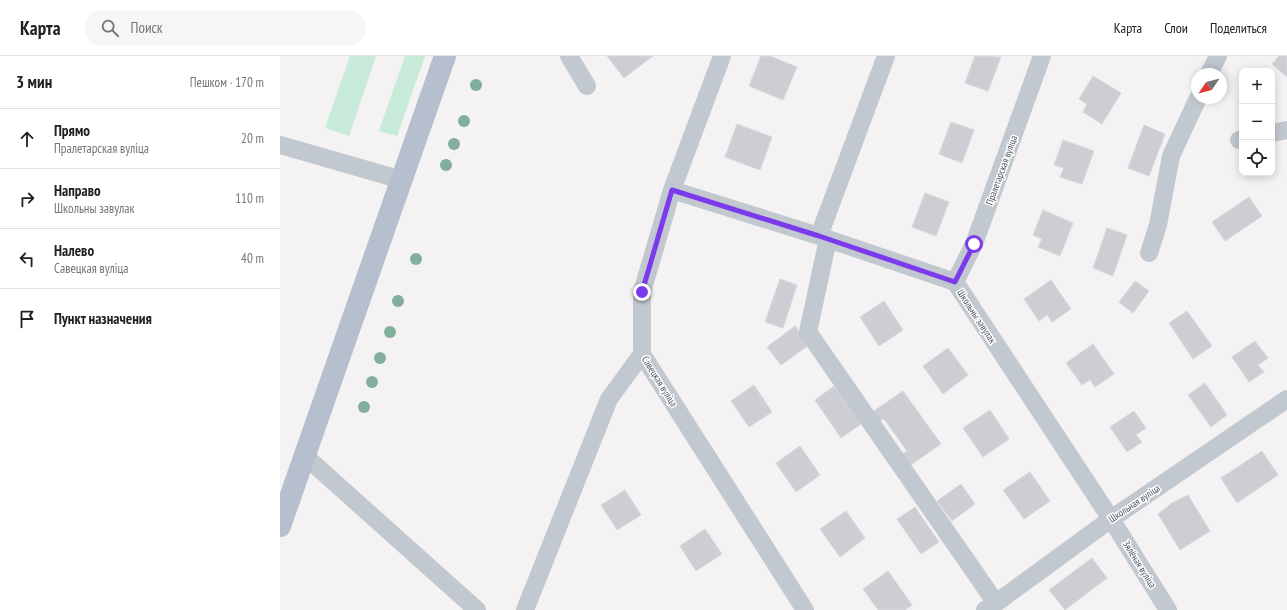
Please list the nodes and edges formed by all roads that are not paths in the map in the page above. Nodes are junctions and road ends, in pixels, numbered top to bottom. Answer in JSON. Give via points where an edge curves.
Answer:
{"nodes":[{"id":1,"x":445,"y":56,"type":"edge"},
{"id":2,"x":569,"y":56,"type":"edge"},
{"id":3,"x":722,"y":56,"type":"edge"},
{"id":4,"x":886,"y":56,"type":"edge"},
{"id":5,"x":1042,"y":56,"type":"edge"},
{"id":6,"x":1218,"y":56,"type":"edge"},
{"id":7,"x":1212,"y":68,"type":"edge"},
{"id":8,"x":587,"y":86,"type":"dead end"},
{"id":9,"x":1195,"y":104,"type":"edge"},
{"id":10,"x":1287,"y":130,"type":"edge"},
{"id":11,"x":1275,"y":132,"type":"edge"},
{"id":12,"x":280,"y":145,"type":"edge"},
{"id":13,"x":402,"y":180,"type":"junction"},
{"id":14,"x":672,"y":190,"type":"junction"},
{"id":15,"x":823,"y":237,"type":"junction"},
{"id":16,"x":1148,"y":253,"type":"dead end"},
{"id":17,"x":955,"y":282,"type":"junction"},
{"id":18,"x":642,"y":354,"type":"junction"},
{"id":19,"x":1287,"y":400,"type":"edge"},
{"id":20,"x":305,"y":456,"type":"junction"},
{"id":21,"x":1111,"y":518,"type":"junction"},
{"id":22,"x":280,"y":526,"type":"edge"},
{"id":23,"x":991,"y":607,"type":"edge"},
{"id":24,"x":477,"y":610,"type":"edge"},
{"id":25,"x":525,"y":610,"type":"edge"},
{"id":26,"x":805,"y":610,"type":"edge"},
{"id":27,"x":1168,"y":610,"type":"edge"}],
"edges":[{"from":1,"to":13,"type":"main road"},
{"from":2,"to":8,"type":"street"},
{"from":3,"to":14,"type":"street","name":"Савецкая вуліца"},
{"from":4,"to":15,"type":"street"},
{"from":5,"to":17,"type":"street","name":"Пралетарская вуліца","via":[[974,244]]},
{"from":6,"to":7,"type":"street"},
{"from":9,"to":16,"type":"street","via":[[1171,156],[1158,225]]},
{"from":10,"to":11,"type":"street"},
{"from":12,"to":13,"type":"street"},
{"from":13,"to":20,"type":"main road"},
{"from":14,"to":15,"type":"street","name":"Школьны завулак"},
{"from":14,"to":18,"type":"street","name":"Савецкая вуліца","via":[[642,292]]},
{"from":15,"to":17,"type":"street","name":"Школьны завулак"},
{"from":15,"to":23,"type":"street","via":[[808,332]]},
{"from":17,"to":21,"type":"street","name":"Школьны завулак"},
{"from":18,"to":25,"type":"street","via":[[609,399]]},
{"from":18,"to":26,"type":"street","name":"Савецкая вуліца"},
{"from":19,"to":21,"type":"street","name":"Школьная вуліца"},
{"from":20,"to":22,"type":"main road"},
{"from":20,"to":24,"type":"street"},
{"from":21,"to":23,"type":"street","name":"Школьная вуліца"},
{"from":21,"to":27,"type":"street","name":"Зялёная вуліца"}]}
